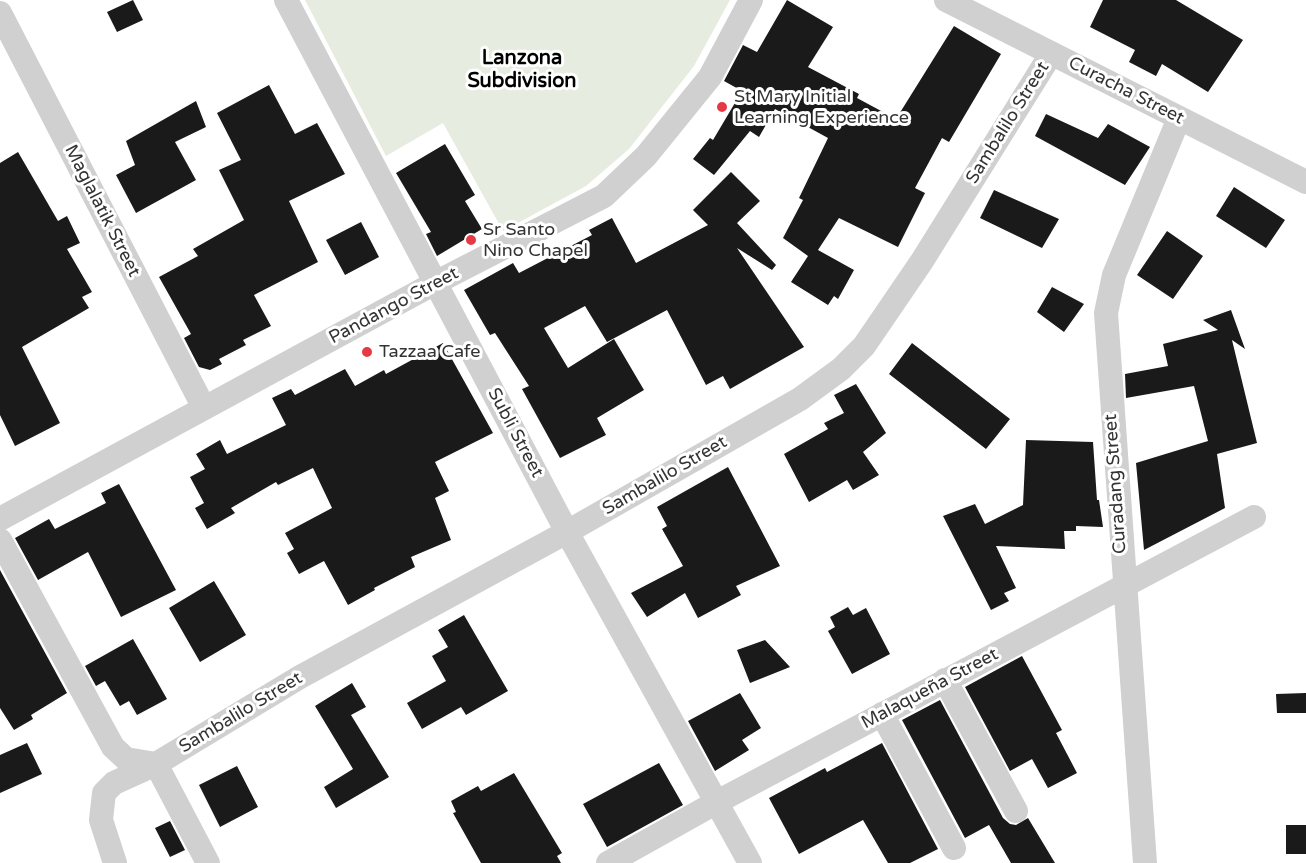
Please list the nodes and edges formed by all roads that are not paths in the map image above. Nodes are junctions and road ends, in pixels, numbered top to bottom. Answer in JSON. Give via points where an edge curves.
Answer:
{"nodes":[{"id":1,"x":286,"y":0,"type":"edge"},
{"id":2,"x":751,"y":0,"type":"edge"},
{"id":3,"x":946,"y":0,"type":"edge"},
{"id":4,"x":0,"y":14,"type":"edge"},
{"id":5,"x":1051,"y":54,"type":"junction"},
{"id":6,"x":1179,"y":118,"type":"junction"},
{"id":7,"x":1306,"y":182,"type":"edge"},
{"id":8,"x":435,"y":283,"type":"junction"},
{"id":9,"x":204,"y":408,"type":"junction"},
{"id":10,"x":1254,"y":517,"type":"dead end"},
{"id":11,"x":0,"y":519,"type":"edge"},
{"id":12,"x":567,"y":532,"type":"junction"},
{"id":13,"x":0,"y":540,"type":"edge"},
{"id":14,"x":1123,"y":586,"type":"junction"},
{"id":15,"x":945,"y":680,"type":"junction"},
{"id":16,"x":882,"y":714,"type":"junction"},
{"id":17,"x":156,"y":764,"type":"junction"},
{"id":18,"x":717,"y":802,"type":"junction"},
{"id":19,"x":1016,"y":811,"type":"dead end"},
{"id":20,"x":954,"y":848,"type":"dead end"},
{"id":21,"x":115,"y":863,"type":"edge"},
{"id":22,"x":208,"y":863,"type":"edge"},
{"id":23,"x":608,"y":863,"type":"edge"},
{"id":24,"x":750,"y":863,"type":"edge"},
{"id":25,"x":1145,"y":863,"type":"edge"}],
"edges":[{"from":1,"to":8,"type":"street","name":"Subli Street"},
{"from":2,"to":8,"type":"street","name":"Pandango Street","via":[[710,77],[689,105],[646,156],[603,196]]},
{"from":3,"to":5,"type":"street","name":"Curacha Street"},
{"from":4,"to":9,"type":"street","name":"Maglalatik Street"},
{"from":5,"to":6,"type":"street","name":"Curacha Street"},
{"from":5,"to":12,"type":"street","name":"Sambalilo Street","via":[[922,261],[864,346],[841,369],[800,399]]},
{"from":6,"to":7,"type":"street","name":"Curacha Street"},
{"from":6,"to":14,"type":"street","name":"Curadang Street","via":[[1114,275],[1106,313]]},
{"from":8,"to":9,"type":"street","name":"Pandango Street"},
{"from":8,"to":12,"type":"street","name":"Subli Street"},
{"from":9,"to":11,"type":"street","name":"Pandango Street"},
{"from":10,"to":14,"type":"street","name":"Malaqueña Street"},
{"from":12,"to":17,"type":"street","name":"Sambalilo Street","via":[[300,677]]},
{"from":12,"to":18,"type":"street","name":"Subli Street"},
{"from":13,"to":17,"type":"street","via":[[113,747],[126,759]]},
{"from":14,"to":15,"type":"street","name":"Malaqueña Street"},
{"from":14,"to":25,"type":"street","name":"Curadang Street"},
{"from":15,"to":16,"type":"street","name":"Malaqueña Street"},
{"from":15,"to":19,"type":"street"},
{"from":16,"to":18,"type":"street","name":"Malaqueña Street"},
{"from":16,"to":20,"type":"street"},
{"from":17,"to":21,"type":"street","name":"Sambalilo Street","via":[[114,783],[104,793],[101,820]]},
{"from":17,"to":22,"type":"street"},
{"from":18,"to":23,"type":"street","name":"Malaqueña Street"},
{"from":18,"to":24,"type":"street","name":"Subli Street"}]}
